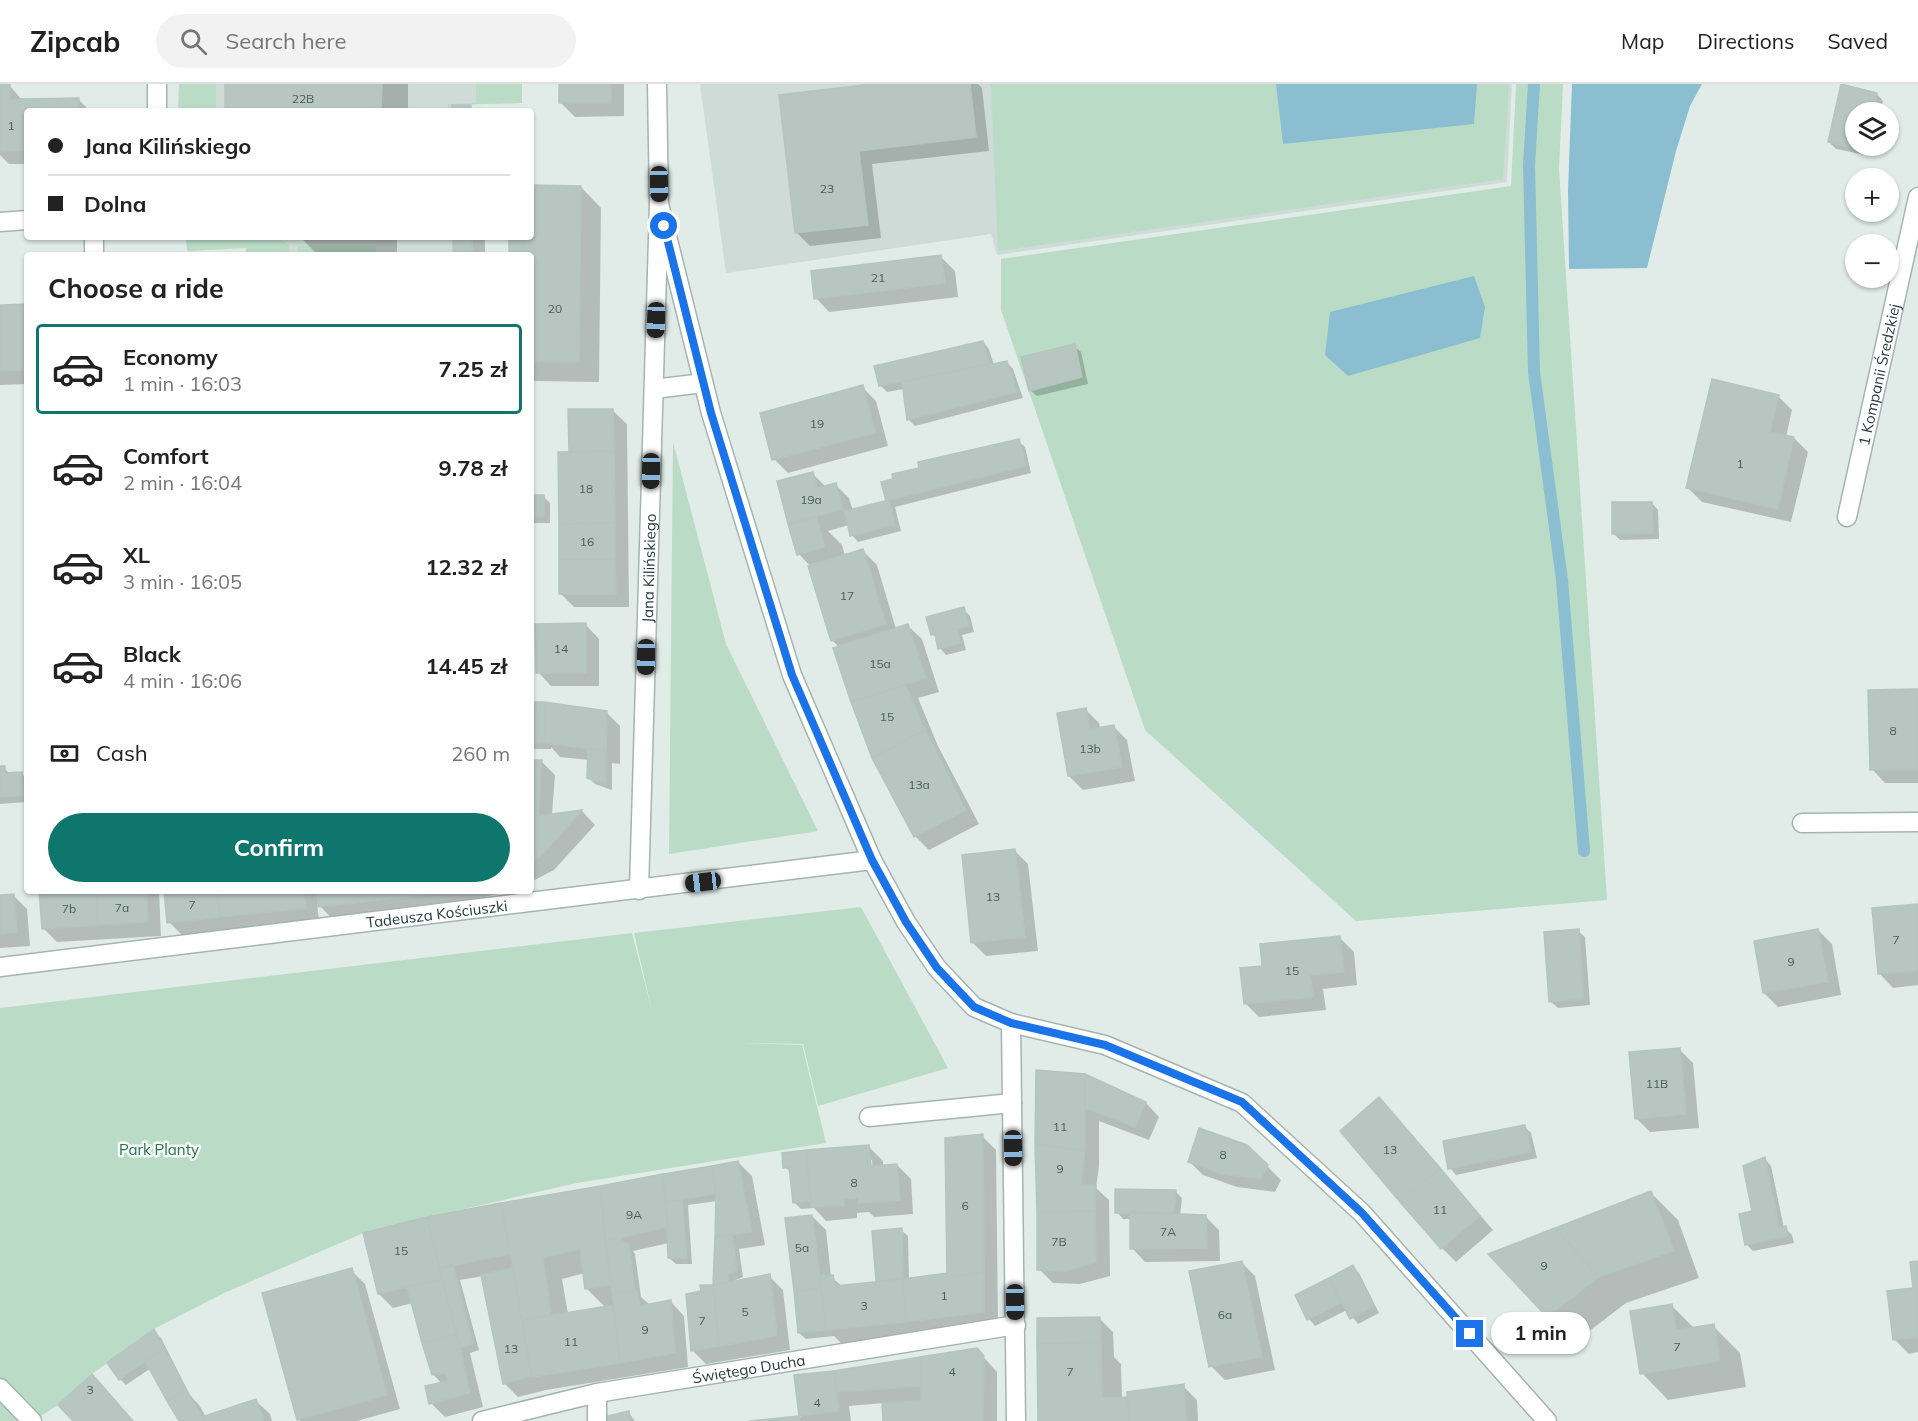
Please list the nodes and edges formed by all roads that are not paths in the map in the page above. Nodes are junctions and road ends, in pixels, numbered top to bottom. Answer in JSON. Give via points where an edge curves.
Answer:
{"nodes":[{"id":1,"x":157,"y":84,"type":"edge"},
{"id":2,"x":657,"y":84,"type":"edge"},
{"id":3,"x":157,"y":108,"type":"edge"},
{"id":4,"x":1918,"y":197,"type":"edge"},
{"id":5,"x":659,"y":204,"type":"junction"},
{"id":6,"x":24,"y":220,"type":"edge"},
{"id":7,"x":0,"y":222,"type":"edge"},
{"id":8,"x":703,"y":383,"type":"junction"},
{"id":9,"x":654,"y":389,"type":"junction"},
{"id":10,"x":1847,"y":518,"type":"dead end"},
{"id":11,"x":1918,"y":822,"type":"edge"},
{"id":12,"x":1802,"y":823,"type":"dead end"},
{"id":13,"x":872,"y":860,"type":"junction"},
{"id":14,"x":639,"y":890,"type":"junction"},
{"id":15,"x":0,"y":967,"type":"edge"},
{"id":16,"x":1011,"y":1023,"type":"junction"},
{"id":17,"x":1012,"y":1103,"type":"junction"},
{"id":18,"x":869,"y":1117,"type":"dead end"},
{"id":19,"x":1016,"y":1325,"type":"junction"},
{"id":20,"x":0,"y":1388,"type":"edge"},
{"id":21,"x":597,"y":1393,"type":"junction"},
{"id":22,"x":32,"y":1421,"type":"edge"},
{"id":23,"x":482,"y":1421,"type":"edge"},
{"id":24,"x":597,"y":1421,"type":"edge"},
{"id":25,"x":1016,"y":1421,"type":"edge"},
{"id":26,"x":1547,"y":1421,"type":"edge"}],
"edges":[{"from":1,"to":3,"type":"street"},
{"from":2,"to":5,"type":"street","name":"Jana Kilińskiego"},
{"from":4,"to":10,"type":"street","name":"1 Kompanii Średzkiej"},
{"from":5,"to":8,"type":"street","name":"Jana Kilińskiego"},
{"from":5,"to":9,"type":"street","name":"Jana Kilińskiego"},
{"from":6,"to":7,"type":"street"},
{"from":8,"to":9,"type":"street"},
{"from":8,"to":13,"type":"street","name":"Jana Kilińskiego","via":[[792,675]]},
{"from":9,"to":14,"type":"street","name":"Jana Kilińskiego"},
{"from":11,"to":12,"type":"street"},
{"from":13,"to":14,"type":"street","name":"Tadeusza Kościuszki"},
{"from":13,"to":16,"type":"street","name":"Jana Kilińskiego","via":[[937,968],[974,1007]]},
{"from":14,"to":15,"type":"street","name":"Tadeusza Kościuszki"},
{"from":16,"to":17,"type":"street"},
{"from":16,"to":26,"type":"street","name":"Jana Kilińskiego","via":[[1105,1045],[1242,1102],[1362,1213]]},
{"from":17,"to":18,"type":"street"},
{"from":17,"to":19,"type":"street"},
{"from":19,"to":21,"type":"street","name":"Świętego Ducha"},
{"from":19,"to":25,"type":"street"},
{"from":20,"to":22,"type":"street"},
{"from":21,"to":23,"type":"street","name":"Świętego Ducha"},
{"from":21,"to":24,"type":"street"}]}
